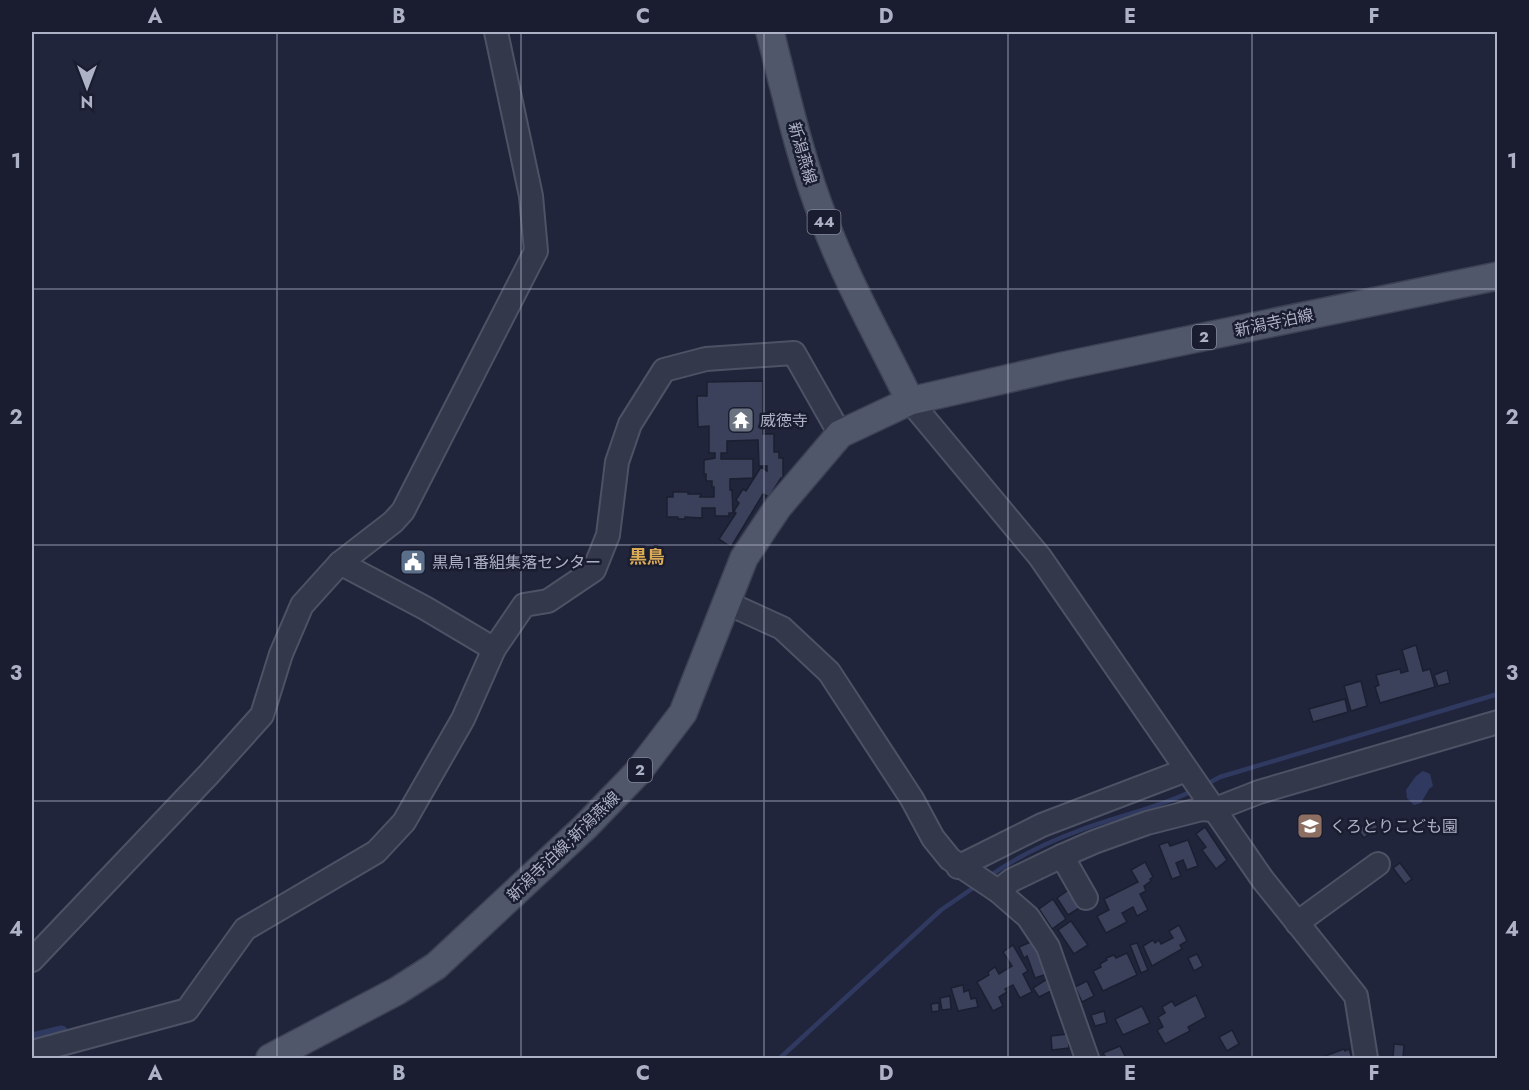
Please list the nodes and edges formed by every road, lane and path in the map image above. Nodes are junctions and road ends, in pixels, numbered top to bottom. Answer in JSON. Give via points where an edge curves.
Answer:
{"nodes":[{"id":1,"x":496,"y":32,"type":"edge"},
{"id":2,"x":770,"y":32,"type":"edge"},
{"id":3,"x":1497,"y":276,"type":"edge"},
{"id":4,"x":910,"y":400,"type":"junction"},
{"id":5,"x":840,"y":434,"type":"junction"},
{"id":6,"x":340,"y":563,"type":"junction"},
{"id":7,"x":727,"y":603,"type":"junction"},
{"id":8,"x":494,"y":649,"type":"junction"},
{"id":9,"x":1497,"y":722,"type":"edge"},
{"id":10,"x":1188,"y":772,"type":"junction"},
{"id":11,"x":1210,"y":807,"type":"junction"},
{"id":12,"x":1062,"y":856,"type":"junction"},
{"id":13,"x":1378,"y":864,"type":"dead end"},
{"id":14,"x":963,"y":870,"type":"junction"},
{"id":15,"x":994,"y":890,"type":"junction"},
{"id":16,"x":1086,"y":898,"type":"dead end"},
{"id":17,"x":1297,"y":923,"type":"junction"},
{"id":18,"x":32,"y":960,"type":"edge"},
{"id":19,"x":32,"y":1052,"type":"edge"},
{"id":20,"x":270,"y":1059,"type":"edge"},
{"id":21,"x":1087,"y":1059,"type":"edge"},
{"id":22,"x":1365,"y":1059,"type":"edge"}],
"edges":[{"from":1,"to":6,"type":"street","via":[[531,196],[536,251],[403,511]]},
{"from":2,"to":4,"type":"main road","name":"新潟燕線","number":"44","via":[[806,169],[824,221]]},
{"from":3,"to":4,"type":"main road","name":"新潟寺泊線","number":"2"},
{"from":4,"to":5,"type":"main road","name":"新潟寺泊線;新潟燕線","number":"2"},
{"from":4,"to":10,"type":"street","via":[[1040,558]]},
{"from":5,"to":7,"type":"main road","name":"新潟寺泊線;新潟燕線","number":"2","via":[[772,516],[744,558]]},
{"from":5,"to":8,"type":"street","via":[[794,353],[706,359],[664,370],[630,424],[617,462],[608,535],[594,570],[548,601],[524,605]]},
{"from":6,"to":8,"type":"street"},
{"from":6,"to":18,"type":"street","via":[[302,605],[262,715]]},
{"from":7,"to":14,"type":"street","via":[[782,628],[829,672],[933,838]]},
{"from":7,"to":20,"type":"main road","name":"新潟寺泊線;新潟燕線","number":"2","via":[[683,713],[638,772],[585,827],[436,966],[396,992]]},
{"from":8,"to":19,"type":"street","via":[[463,719],[404,822],[376,852],[245,929],[187,1010]]},
{"from":9,"to":11,"type":"street"},
{"from":10,"to":11,"type":"street"},
{"from":10,"to":14,"type":"street","via":[[1042,825]]},
{"from":11,"to":12,"type":"street","via":[[1147,823]]},
{"from":11,"to":17,"type":"street"},
{"from":12,"to":15,"type":"street"},
{"from":12,"to":16,"type":"street"},
{"from":13,"to":17,"type":"street"},
{"from":14,"to":15,"type":"street"},
{"from":15,"to":21,"type":"street","via":[[1028,917],[1048,947]]},
{"from":17,"to":22,"type":"street","via":[[1356,996]]}]}
